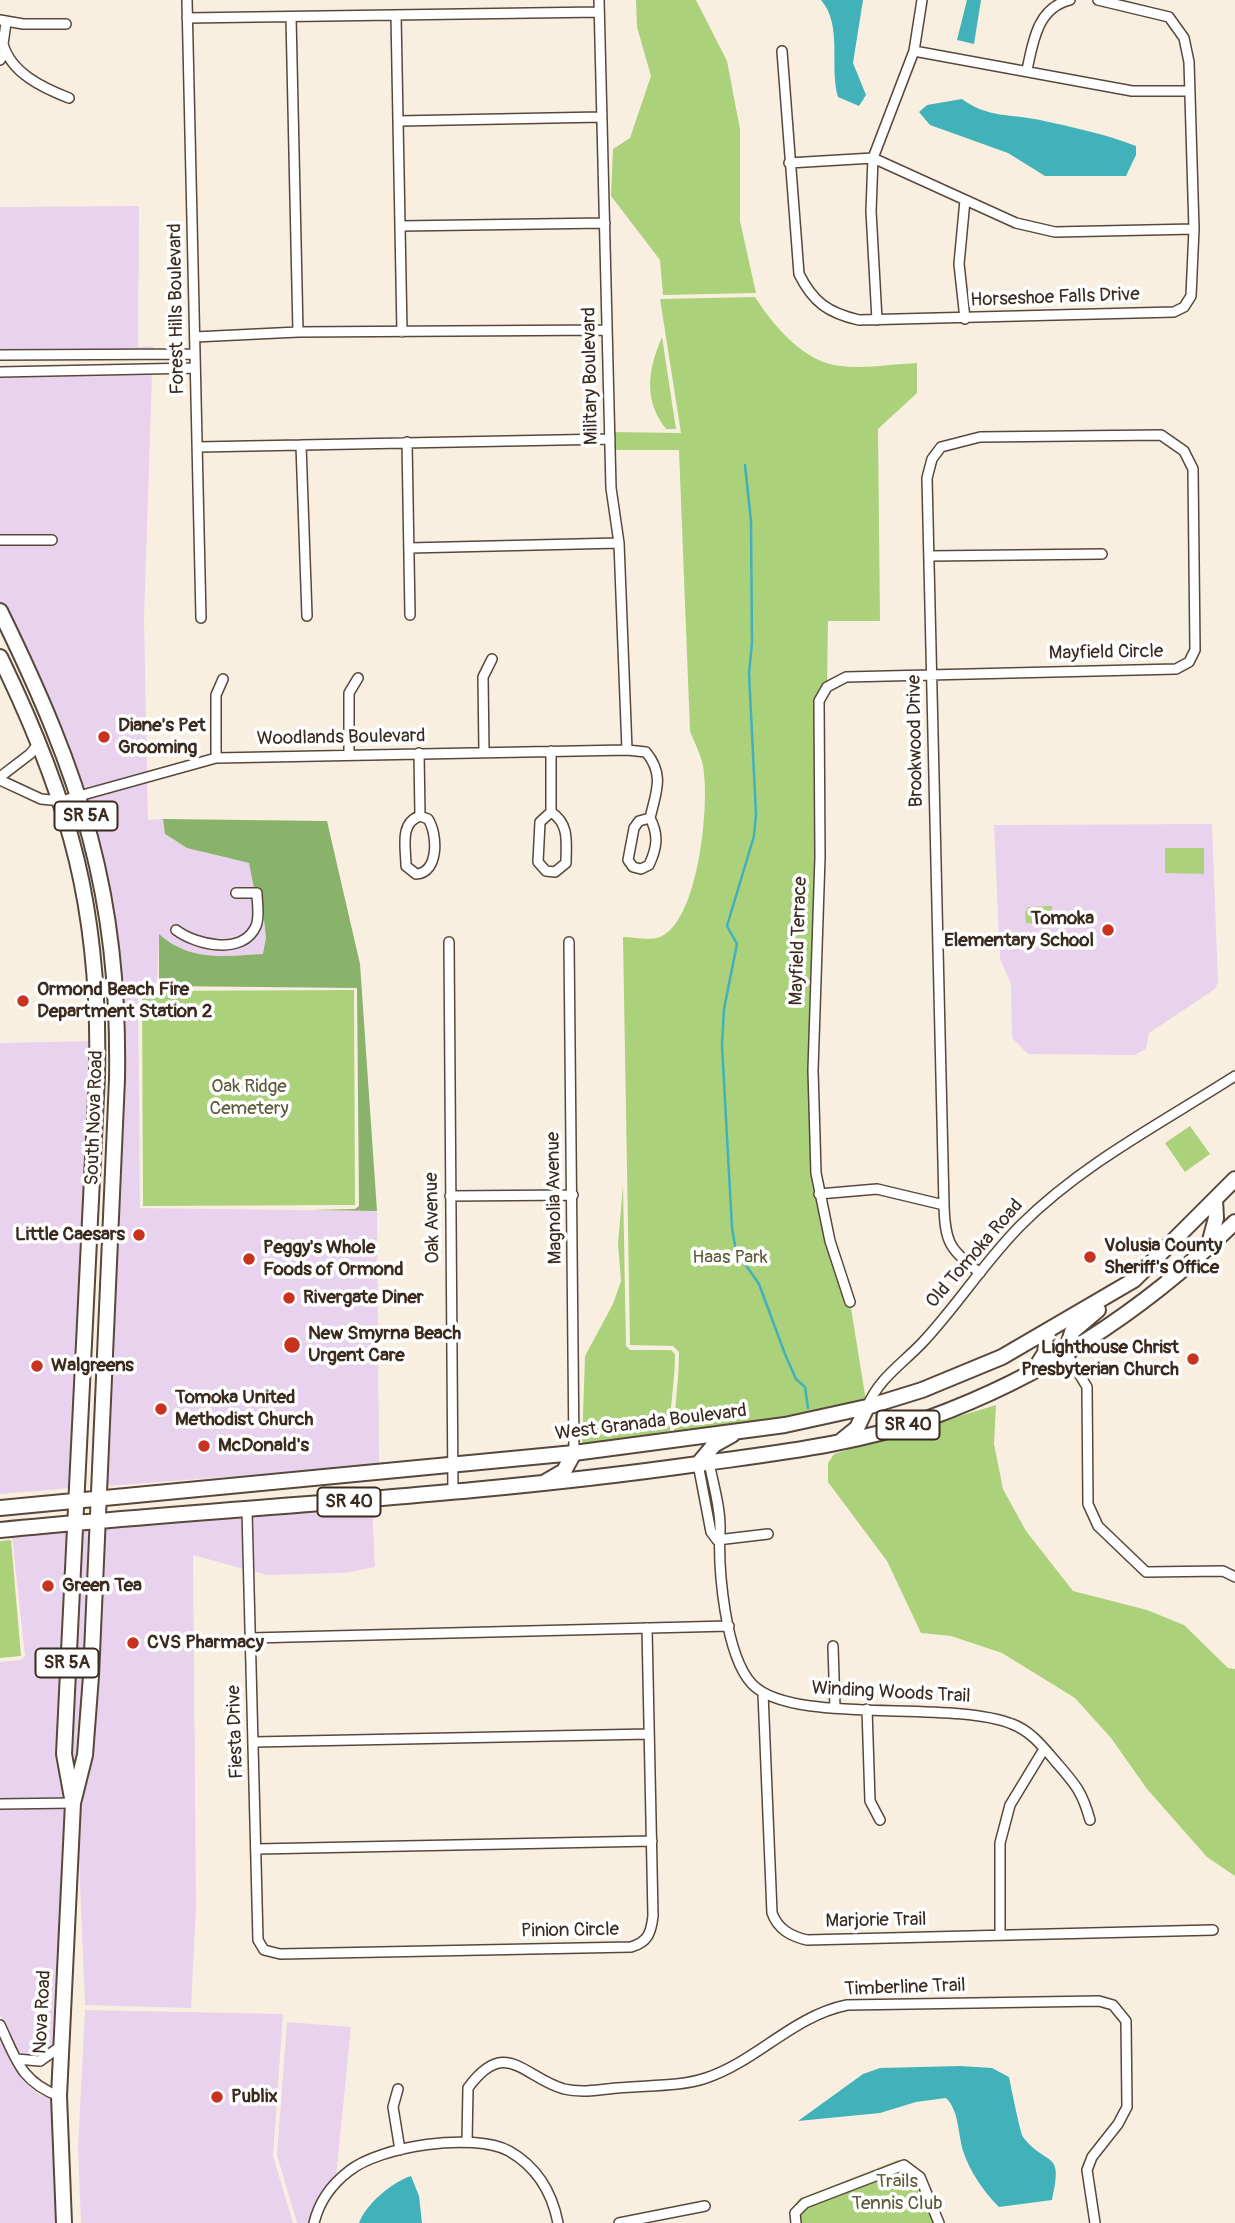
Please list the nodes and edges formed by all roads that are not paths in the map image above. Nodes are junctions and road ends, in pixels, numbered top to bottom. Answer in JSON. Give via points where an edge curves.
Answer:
{"nodes":[{"id":1,"x":187,"y":0,"type":"edge"},
{"id":2,"x":599,"y":0,"type":"edge"},
{"id":3,"x":922,"y":0,"type":"edge"},
{"id":4,"x":1070,"y":0,"type":"edge"},
{"id":5,"x":1098,"y":0,"type":"edge"},
{"id":6,"x":599,"y":12,"type":"junction"},
{"id":7,"x":396,"y":15,"type":"junction"},
{"id":8,"x":291,"y":17,"type":"junction"},
{"id":9,"x":187,"y":18,"type":"junction"},
{"id":10,"x":3,"y":21,"type":"edge"},
{"id":11,"x":66,"y":24,"type":"dead end"},
{"id":12,"x":5,"y":51,"type":"junction"},
{"id":13,"x":782,"y":51,"type":"dead end"},
{"id":14,"x":914,"y":51,"type":"junction"},
{"id":15,"x":0,"y":60,"type":"edge"},
{"id":16,"x":1027,"y":70,"type":"junction"},
{"id":17,"x":1190,"y":91,"type":"junction"},
{"id":18,"x":69,"y":98,"type":"dead end"},
{"id":19,"x":601,"y":117,"type":"junction"},
{"id":20,"x":399,"y":121,"type":"junction"},
{"id":21,"x":873,"y":158,"type":"junction"},
{"id":22,"x":789,"y":163,"type":"junction"},
{"id":23,"x":965,"y":200,"type":"junction"},
{"id":24,"x":605,"y":223,"type":"junction"},
{"id":25,"x":401,"y":226,"type":"junction"},
{"id":26,"x":1194,"y":229,"type":"junction"},
{"id":27,"x":965,"y":319,"type":"junction"},
{"id":28,"x":877,"y":320,"type":"junction"},
{"id":29,"x":607,"y":330,"type":"junction"},
{"id":30,"x":298,"y":332,"type":"junction"},
{"id":31,"x":402,"y":332,"type":"junction"},
{"id":32,"x":195,"y":337,"type":"junction"},
{"id":33,"x":195,"y":354,"type":"junction"},
{"id":34,"x":0,"y":355,"type":"edge"},
{"id":35,"x":32,"y":355,"type":"junction"},
{"id":36,"x":93,"y":355,"type":"junction"},
{"id":37,"x":195,"y":368,"type":"junction"},
{"id":38,"x":94,"y":370,"type":"junction"},
{"id":39,"x":0,"y":372,"type":"edge"},
{"id":40,"x":32,"y":372,"type":"junction"},
{"id":41,"x":610,"y":439,"type":"junction"},
{"id":42,"x":407,"y":442,"type":"junction"},
{"id":43,"x":301,"y":445,"type":"junction"},
{"id":44,"x":198,"y":447,"type":"junction"},
{"id":45,"x":1184,"y":451,"type":"joint"},
{"id":46,"x":0,"y":540,"type":"edge"},
{"id":47,"x":52,"y":540,"type":"dead end"},
{"id":48,"x":619,"y":543,"type":"junction"},
{"id":49,"x":409,"y":548,"type":"junction"},
{"id":50,"x":1102,"y":554,"type":"dead end"},
{"id":51,"x":930,"y":556,"type":"junction"},
{"id":52,"x":0,"y":611,"type":"edge"},
{"id":53,"x":410,"y":615,"type":"dead end"},
{"id":54,"x":307,"y":616,"type":"dead end"},
{"id":55,"x":201,"y":618,"type":"dead end"},
{"id":56,"x":0,"y":657,"type":"edge"},
{"id":57,"x":492,"y":659,"type":"dead end"},
{"id":58,"x":932,"y":675,"type":"junction"},
{"id":59,"x":358,"y":678,"type":"dead end"},
{"id":60,"x":223,"y":679,"type":"dead end"},
{"id":61,"x":40,"y":742,"type":"junction"},
{"id":62,"x":627,"y":750,"type":"junction"},
{"id":63,"x":551,"y":751,"type":"junction"},
{"id":64,"x":484,"y":752,"type":"junction"},
{"id":65,"x":419,"y":753,"type":"junction"},
{"id":66,"x":349,"y":755,"type":"junction"},
{"id":67,"x":216,"y":758,"type":"junction"},
{"id":68,"x":0,"y":778,"type":"edge"},
{"id":69,"x":80,"y":795,"type":"junction"},
{"id":70,"x":61,"y":801,"type":"junction"},
{"id":71,"x":551,"y":812,"type":"junction"},
{"id":72,"x":420,"y":816,"type":"junction"},
{"id":73,"x":650,"y":818,"type":"junction"},
{"id":74,"x":236,"y":893,"type":"dead end"},
{"id":75,"x":176,"y":930,"type":"dead end"},
{"id":76,"x":449,"y":942,"type":"dead end"},
{"id":77,"x":569,"y":942,"type":"dead end"},
{"id":78,"x":98,"y":1035,"type":"junction"},
{"id":79,"x":118,"y":1036,"type":"junction"},
{"id":80,"x":1235,"y":1076,"type":"edge"},
{"id":81,"x":1235,"y":1179,"type":"edge"},
{"id":82,"x":819,"y":1194,"type":"junction"},
{"id":83,"x":573,"y":1195,"type":"junction"},
{"id":84,"x":450,"y":1196,"type":"junction"},
{"id":85,"x":1215,"y":1200,"type":"junction"},
{"id":86,"x":944,"y":1205,"type":"junction"},
{"id":87,"x":1235,"y":1222,"type":"edge"},
{"id":88,"x":89,"y":1237,"type":"junction"},
{"id":89,"x":1207,"y":1249,"type":"junction"},
{"id":90,"x":980,"y":1273,"type":"junction"},
{"id":91,"x":108,"y":1279,"type":"junction"},
{"id":92,"x":1134,"y":1280,"type":"junction"},
{"id":93,"x":850,"y":1302,"type":"dead end"},
{"id":94,"x":1048,"y":1332,"type":"junction"},
{"id":95,"x":1066,"y":1352,"type":"junction"},
{"id":96,"x":1031,"y":1373,"type":"junction"},
{"id":97,"x":867,"y":1407,"type":"junction"},
{"id":98,"x":740,"y":1431,"type":"junction"},
{"id":99,"x":838,"y":1444,"type":"junction"},
{"id":100,"x":575,"y":1453,"type":"junction"},
{"id":101,"x":704,"y":1463,"type":"junction"},
{"id":102,"x":453,"y":1465,"type":"junction"},
{"id":103,"x":541,"y":1485,"type":"junction"},
{"id":104,"x":453,"y":1493,"type":"junction"},
{"id":105,"x":100,"y":1499,"type":"junction"},
{"id":106,"x":75,"y":1501,"type":"junction"},
{"id":107,"x":0,"y":1508,"type":"edge"},
{"id":108,"x":247,"y":1511,"type":"junction"},
{"id":109,"x":99,"y":1521,"type":"junction"},
{"id":110,"x":74,"y":1522,"type":"junction"},
{"id":111,"x":0,"y":1530,"type":"edge"},
{"id":112,"x":768,"y":1534,"type":"dead end"},
{"id":113,"x":718,"y":1540,"type":"junction"},
{"id":114,"x":1235,"y":1577,"type":"edge"},
{"id":115,"x":729,"y":1626,"type":"junction"},
{"id":116,"x":647,"y":1628,"type":"junction"},
{"id":117,"x":251,"y":1638,"type":"junction"},
{"id":118,"x":833,"y":1646,"type":"dead end"},
{"id":119,"x":763,"y":1693,"type":"junction"},
{"id":120,"x":835,"y":1707,"type":"junction"},
{"id":121,"x":867,"y":1709,"type":"junction"},
{"id":122,"x":649,"y":1734,"type":"junction"},
{"id":123,"x":254,"y":1742,"type":"junction"},
{"id":124,"x":1044,"y":1749,"type":"junction"},
{"id":125,"x":73,"y":1803,"type":"junction"},
{"id":126,"x":0,"y":1804,"type":"edge"},
{"id":127,"x":880,"y":1820,"type":"dead end"},
{"id":128,"x":1090,"y":1820,"type":"dead end"},
{"id":129,"x":652,"y":1841,"type":"junction"},
{"id":130,"x":257,"y":1849,"type":"junction"},
{"id":131,"x":1213,"y":1930,"type":"dead end"},
{"id":132,"x":1000,"y":1936,"type":"junction"},
{"id":133,"x":264,"y":1950,"type":"joint"},
{"id":134,"x":0,"y":2025,"type":"edge"},
{"id":135,"x":61,"y":2046,"type":"junction"},
{"id":136,"x":16,"y":2059,"type":"junction"},
{"id":137,"x":398,"y":2089,"type":"dead end"},
{"id":138,"x":59,"y":2096,"type":"junction"},
{"id":139,"x":467,"y":2142,"type":"junction"},
{"id":140,"x":400,"y":2150,"type":"junction"},
{"id":141,"x":705,"y":2206,"type":"dead end"},
{"id":142,"x":64,"y":2223,"type":"edge"},
{"id":143,"x":314,"y":2223,"type":"edge"},
{"id":144,"x":558,"y":2223,"type":"edge"},
{"id":145,"x":619,"y":2223,"type":"edge"},
{"id":146,"x":796,"y":2223,"type":"edge"},
{"id":147,"x":939,"y":2223,"type":"edge"},
{"id":148,"x":1095,"y":2223,"type":"edge"}],
"edges":[{"from":1,"to":9,"type":"street","name":"Forest Hills Boulevard"},
{"from":2,"to":6,"type":"street","name":"Military Boulevard"},
{"from":3,"to":14,"type":"street"},
{"from":4,"to":16,"type":"street","via":[[1052,8],[1036,28]]},
{"from":5,"to":17,"type":"street","name":"Horseshoe Falls Drive","via":[[1169,17],[1187,48]]},
{"from":6,"to":7,"type":"street"},
{"from":6,"to":19,"type":"street","name":"Military Boulevard"},
{"from":7,"to":8,"type":"street"},
{"from":7,"to":20,"type":"street"},
{"from":8,"to":9,"type":"street"},
{"from":8,"to":30,"type":"street"},
{"from":9,"to":32,"type":"street","name":"Forest Hills Boulevard"},
{"from":10,"to":11,"type":"street"},
{"from":10,"to":12,"type":"street"},
{"from":12,"to":15,"type":"street"},
{"from":12,"to":18,"type":"street","via":[[33,81]]},
{"from":13,"to":22,"type":"street","name":"Horseshoe Falls Drive"},
{"from":14,"to":16,"type":"street"},
{"from":14,"to":21,"type":"street"},
{"from":16,"to":17,"type":"street","via":[[1132,91]]},
{"from":17,"to":26,"type":"street","name":"Horseshoe Falls Drive"},
{"from":19,"to":20,"type":"street"},
{"from":19,"to":24,"type":"street","name":"Military Boulevard"},
{"from":20,"to":25,"type":"street"},
{"from":21,"to":22,"type":"street"},
{"from":21,"to":23,"type":"street"},
{"from":21,"to":28,"type":"street"},
{"from":22,"to":28,"type":"street","name":"Horseshoe Falls Drive","via":[[799,274],[809,294],[839,315]]},
{"from":23,"to":26,"type":"street","via":[[1016,223],[1055,232]]},
{"from":23,"to":27,"type":"street","via":[[959,264]]},
{"from":24,"to":25,"type":"street"},
{"from":24,"to":29,"type":"street","name":"Military Boulevard"},
{"from":25,"to":31,"type":"street"},
{"from":26,"to":27,"type":"street","name":"Horseshoe Falls Drive","via":[[1191,296],[1174,312]]},
{"from":27,"to":28,"type":"street","name":"Horseshoe Falls Drive"},
{"from":29,"to":31,"type":"street"},
{"from":29,"to":41,"type":"street","name":"Military Boulevard"},
{"from":30,"to":31,"type":"street"},
{"from":30,"to":32,"type":"street"},
{"from":32,"to":33,"type":"street","name":"Forest Hills Boulevard"},
{"from":33,"to":36,"type":"street"},
{"from":33,"to":37,"type":"street","name":"Forest Hills Boulevard"},
{"from":34,"to":35,"type":"street"},
{"from":35,"to":36,"type":"street"},
{"from":35,"to":40,"type":"street"},
{"from":36,"to":38,"type":"street"},
{"from":37,"to":38,"type":"street"},
{"from":37,"to":44,"type":"street","name":"Forest Hills Boulevard"},
{"from":38,"to":40,"type":"street"},
{"from":39,"to":40,"type":"street"},
{"from":41,"to":42,"type":"street"},
{"from":41,"to":48,"type":"street","name":"Military Boulevard"},
{"from":42,"to":43,"type":"street"},
{"from":42,"to":49,"type":"street"},
{"from":43,"to":44,"type":"street"},
{"from":43,"to":54,"type":"street"},
{"from":44,"to":55,"type":"street","name":"Forest Hills Boulevard"},
{"from":45,"to":51,"type":"street","name":"Brookwood Drive","via":[[1161,435],[980,437],[941,447],[927,478]]},
{"from":45,"to":58,"type":"street","name":"Mayfield Circle","via":[[1193,469],[1195,650],[1189,662],[1176,669]]},
{"from":46,"to":47,"type":"street"},
{"from":48,"to":49,"type":"street"},
{"from":48,"to":62,"type":"street","name":"Military Boulevard"},
{"from":49,"to":53,"type":"street"},
{"from":50,"to":51,"type":"street"},
{"from":51,"to":58,"type":"street","name":"Brookwood Drive"},
{"from":52,"to":69,"type":"main road","name":"South Nova Road","number":"SR 5A","via":[[54,726]]},
{"from":56,"to":61,"type":"main road","name":"South Nova Road","number":"SR 5A"},
{"from":57,"to":64,"type":"street","via":[[483,677]]},
{"from":58,"to":82,"type":"street","name":"Mayfield Terrace","via":[[846,677],[827,687],[819,701],[820,857],[813,1070]]},
{"from":58,"to":86,"type":"street","name":"Brookwood Drive"},
{"from":59,"to":66,"type":"street","via":[[349,693]]},
{"from":60,"to":67,"type":"street","via":[[216,695]]},
{"from":61,"to":68,"type":"street"},
{"from":61,"to":70,"type":"main road","name":"South Nova Road","number":"SR 5A"},
{"from":62,"to":63,"type":"street","name":"Woodlands Boulevard"},
{"from":62,"to":73,"type":"street","via":[[646,752],[657,765]]},
{"from":63,"to":64,"type":"street","name":"Woodlands Boulevard"},
{"from":63,"to":71,"type":"street"},
{"from":64,"to":65,"type":"street","name":"Woodlands Boulevard"},
{"from":65,"to":66,"type":"street","name":"Woodlands Boulevard"},
{"from":65,"to":72,"type":"street"},
{"from":66,"to":67,"type":"street","name":"Woodlands Boulevard"},
{"from":67,"to":69,"type":"street","name":"Woodlands Boulevard"},
{"from":68,"to":70,"type":"street","via":[[41,799]]},
{"from":69,"to":70,"type":"street","name":"Woodlands Boulevard"},
{"from":69,"to":79,"type":"main road","name":"South Nova Road","number":"SR 5A","via":[[107,904]]},
{"from":70,"to":78,"type":"main road","name":"South Nova Road","number":"SR 5A","via":[[89,917]]},
{"from":71,"to":71,"type":"street","via":[[540,822],[538,862],[546,871],[555,872],[566,863],[565,828]]},
{"from":72,"to":72,"type":"street","via":[[405,829],[406,866],[416,874],[433,866],[433,830],[428,819]]},
{"from":73,"to":73,"type":"street","via":[[634,828],[628,860],[633,867],[649,865],[654,855],[657,832]]},
{"from":74,"to":75,"type":"street","via":[[257,893],[258,923],[251,935],[238,943],[209,945]]},
{"from":76,"to":84,"type":"street","name":"Oak Avenue"},
{"from":77,"to":83,"type":"street","name":"Magnolia Avenue"},
{"from":78,"to":79,"type":"street"},
{"from":78,"to":88,"type":"main road","name":"South Nova Road","number":"SR 5A"},
{"from":79,"to":91,"type":"main road","name":"South Nova Road","number":"SR 5A"},
{"from":80,"to":90,"type":"street","name":"Old Tomoka Road","via":[[1064,1187],[1020,1226]]},
{"from":81,"to":85,"type":"main road","name":"West Granada Boulevard","number":"SR 40"},
{"from":82,"to":86,"type":"street","via":[[877,1189]]},
{"from":82,"to":93,"type":"street","name":"Mayfield Terrace"},
{"from":83,"to":84,"type":"street"},
{"from":83,"to":100,"type":"street","name":"Magnolia Avenue"},
{"from":84,"to":102,"type":"street","name":"Oak Avenue"},
{"from":85,"to":89,"type":"main road","via":[[1216,1218]]},
{"from":85,"to":92,"type":"main road","name":"West Granada Boulevard","number":"SR 40"},
{"from":86,"to":90,"type":"street","name":"Brookwood Drive","via":[[944,1234],[957,1255]]},
{"from":87,"to":89,"type":"main road","number":"SR 40"},
{"from":88,"to":91,"type":"main road","via":[[97,1264]]},
{"from":88,"to":106,"type":"main road","name":"South Nova Road","number":"SR 5A"},
{"from":89,"to":95,"type":"main road","number":"SR 40","via":[[1132,1311]]},
{"from":90,"to":97,"type":"street","name":"Old Tomoka Road","via":[[922,1344],[881,1380]]},
{"from":91,"to":105,"type":"main road","name":"South Nova Road","number":"SR 5A"},
{"from":92,"to":94,"type":"main road","name":"West Granada Boulevard","number":"SR 40"},
{"from":92,"to":95,"type":"main road","via":[[1072,1332]]},
{"from":94,"to":96,"type":"main road","via":[[1045,1353]]},
{"from":94,"to":97,"type":"main road","name":"West Granada Boulevard","number":"SR 40","via":[[950,1380]]},
{"from":95,"to":96,"type":"main road","number":"SR 40"},
{"from":95,"to":114,"type":"street","via":[[1087,1387],[1088,1504],[1098,1526],[1146,1572],[1223,1571]]},
{"from":96,"to":99,"type":"main road","number":"SR 40","via":[[931,1417]]},
{"from":97,"to":98,"type":"main road","name":"West Granada Boulevard","number":"SR 40"},
{"from":97,"to":99,"type":"main road","via":[[857,1428]]},
{"from":98,"to":100,"type":"main road","name":"West Granada Boulevard","number":"SR 40"},
{"from":98,"to":101,"type":"main road","via":[[714,1445]]},
{"from":99,"to":101,"type":"main road","number":"SR 40"},
{"from":100,"to":102,"type":"main road","name":"West Granada Boulevard","number":"SR 40"},
{"from":100,"to":103,"type":"main road","via":[[564,1471]]},
{"from":101,"to":103,"type":"main road","number":"SR 40"},
{"from":101,"to":113,"type":"street","via":[[712,1532]]},
{"from":102,"to":104,"type":"street","name":"Oak Avenue"},
{"from":102,"to":105,"type":"main road","name":"West Granada Boulevard","number":"SR 40"},
{"from":103,"to":104,"type":"main road","number":"SR 40"},
{"from":104,"to":108,"type":"main road","number":"SR 40"},
{"from":105,"to":106,"type":"main road","name":"West Granada Boulevard","number":"SR 40"},
{"from":105,"to":109,"type":"main road","name":"South Nova Road","number":"SR 5A"},
{"from":106,"to":107,"type":"main road","name":"West Granada Boulevard","number":"SR 40"},
{"from":106,"to":110,"type":"main road","name":"Nova Road","number":"SR 5A"},
{"from":108,"to":109,"type":"main road","number":"SR 40"},
{"from":108,"to":117,"type":"street","name":"Fiesta Drive"},
{"from":109,"to":110,"type":"main road","number":"SR 40"},
{"from":109,"to":125,"type":"main road","name":"Nova Road","number":"SR 5A","via":[[85,1755]]},
{"from":110,"to":111,"type":"main road","number":"SR 40"},
{"from":110,"to":125,"type":"main road","name":"Nova Road","number":"SR 5A","via":[[64,1754]]},
{"from":112,"to":113,"type":"street"},
{"from":113,"to":115,"type":"street"},
{"from":115,"to":116,"type":"street"},
{"from":115,"to":119,"type":"street","via":[[737,1657],[751,1684]]},
{"from":116,"to":117,"type":"street"},
{"from":116,"to":122,"type":"street","name":"Pinion Circle"},
{"from":117,"to":123,"type":"street","name":"Fiesta Drive"},
{"from":118,"to":120,"type":"street"},
{"from":119,"to":120,"type":"street","name":"Winding Woods Trail","via":[[804,1706]]},
{"from":119,"to":132,"type":"street","name":"Marjorie Trail","via":[[772,1913],[777,1925],[807,1940]]},
{"from":120,"to":121,"type":"street","name":"Winding Woods Trail"},
{"from":121,"to":124,"type":"street","name":"Winding Woods Trail","via":[[982,1716],[1013,1724]]},
{"from":121,"to":127,"type":"street","via":[[870,1801]]},
{"from":122,"to":123,"type":"street"},
{"from":122,"to":129,"type":"street","name":"Pinion Circle"},
{"from":123,"to":130,"type":"street","name":"Fiesta Drive"},
{"from":124,"to":128,"type":"street","name":"Winding Woods Trail","via":[[1083,1795]]},
{"from":124,"to":132,"type":"street","via":[[1010,1805],[1000,1843]]},
{"from":125,"to":126,"type":"street"},
{"from":125,"to":135,"type":"main road","name":"Nova Road","number":"SR 5A"},
{"from":129,"to":130,"type":"street"},
{"from":129,"to":133,"type":"street","name":"Pinion Circle","via":[[650,1934],[631,1947],[280,1954]]},
{"from":130,"to":133,"type":"street","name":"Fiesta Drive","via":[[258,1940]]},
{"from":131,"to":132,"type":"street","name":"Marjorie Trail"},
{"from":134,"to":136,"type":"street"},
{"from":135,"to":136,"type":"street","via":[[40,2061]]},
{"from":135,"to":138,"type":"main road","name":"Nova Road","number":"SR 5A"},
{"from":136,"to":138,"type":"street","via":[[29,2081]]},
{"from":137,"to":140,"type":"street","via":[[393,2107]]},
{"from":138,"to":142,"type":"main road","name":"Nova Road","number":"SR 5A"},
{"from":139,"to":140,"type":"street"},
{"from":139,"to":144,"type":"street","via":[[507,2150],[532,2167],[545,2184]]},
{"from":139,"to":148,"type":"street","name":"Timberline Trail","via":[[468,2088],[488,2067],[504,2063],[520,2065],[561,2088],[591,2091],[705,2079],[789,2028],[847,2005],[1099,2001],[1113,2005],[1126,2021],[1127,2107],[1087,2170]]},
{"from":140,"to":143,"type":"street","via":[[351,2169],[328,2192]]},
{"from":141,"to":145,"type":"street"},
{"from":146,"to":147,"type":"street","via":[[795,2213],[804,2203],[904,2165],[920,2177]]}]}
